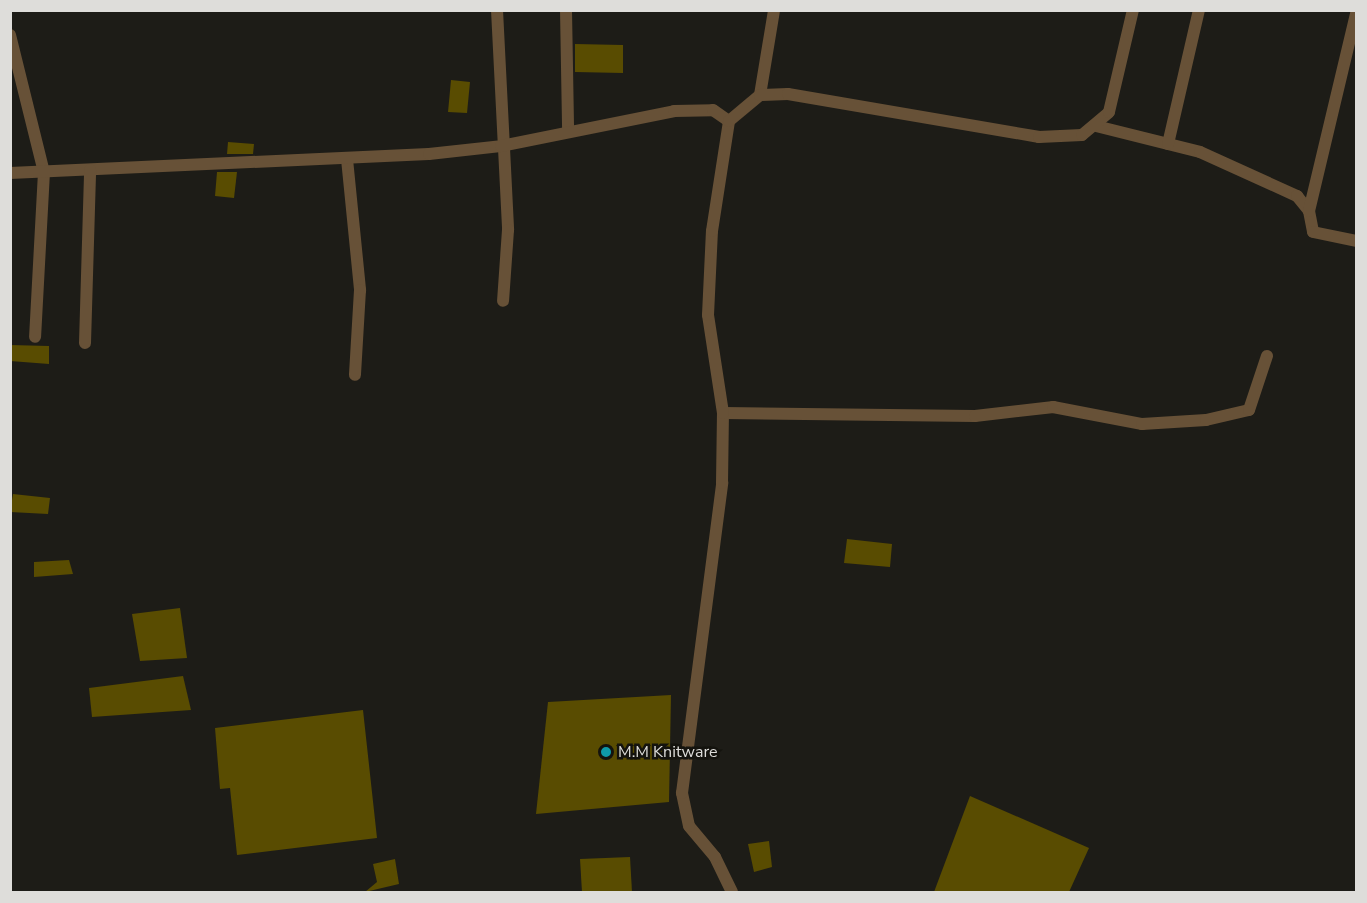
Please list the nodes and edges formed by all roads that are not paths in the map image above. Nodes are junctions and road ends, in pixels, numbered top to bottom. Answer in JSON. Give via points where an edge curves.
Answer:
{"nodes":[{"id":1,"x":497,"y":10,"type":"edge"},
{"id":2,"x":566,"y":10,"type":"edge"},
{"id":3,"x":774,"y":10,"type":"edge"},
{"id":4,"x":1133,"y":10,"type":"edge"},
{"id":5,"x":1199,"y":10,"type":"edge"},
{"id":6,"x":1356,"y":13,"type":"edge"},
{"id":7,"x":10,"y":34,"type":"edge"},
{"id":8,"x":760,"y":95,"type":"junction"},
{"id":9,"x":729,"y":121,"type":"junction"},
{"id":10,"x":1096,"y":126,"type":"junction"},
{"id":11,"x":568,"y":130,"type":"junction"},
{"id":12,"x":1168,"y":144,"type":"junction"},
{"id":13,"x":501,"y":146,"type":"junction"},
{"id":14,"x":347,"y":159,"type":"junction"},
{"id":15,"x":90,"y":170,"type":"junction"},
{"id":16,"x":45,"y":172,"type":"junction"},
{"id":17,"x":10,"y":173,"type":"edge"},
{"id":18,"x":1310,"y":211,"type":"junction"},
{"id":19,"x":1356,"y":241,"type":"edge"},
{"id":20,"x":503,"y":301,"type":"dead end"},
{"id":21,"x":35,"y":337,"type":"dead end"},
{"id":22,"x":84,"y":343,"type":"dead end"},
{"id":23,"x":1267,"y":356,"type":"dead end"},
{"id":24,"x":356,"y":375,"type":"dead end"},
{"id":25,"x":723,"y":413,"type":"junction"},
{"id":26,"x":732,"y":892,"type":"edge"}],
"edges":[{"from":1,"to":13,"type":"street"},
{"from":2,"to":11,"type":"street"},
{"from":3,"to":8,"type":"street"},
{"from":4,"to":10,"type":"street","via":[[1109,112]]},
{"from":5,"to":12,"type":"street"},
{"from":6,"to":18,"type":"street"},
{"from":7,"to":16,"type":"street"},
{"from":8,"to":9,"type":"street"},
{"from":8,"to":10,"type":"street","via":[[821,98],[1039,137],[1082,135]]},
{"from":9,"to":11,"type":"street","via":[[713,110],[674,111]]},
{"from":9,"to":25,"type":"street","via":[[712,231],[708,315]]},
{"from":10,"to":12,"type":"street"},
{"from":11,"to":13,"type":"street"},
{"from":12,"to":18,"type":"street","via":[[1200,152],[1297,196]]},
{"from":13,"to":14,"type":"street"},
{"from":13,"to":20,"type":"street","via":[[508,230]]},
{"from":14,"to":15,"type":"street"},
{"from":14,"to":24,"type":"street","via":[[360,290]]},
{"from":15,"to":16,"type":"street"},
{"from":15,"to":22,"type":"street"},
{"from":16,"to":17,"type":"street"},
{"from":16,"to":21,"type":"street"},
{"from":18,"to":19,"type":"street","via":[[1313,232]]},
{"from":23,"to":25,"type":"street","via":[[1249,411],[1206,420],[1142,424],[1053,407],[975,416]]},
{"from":25,"to":26,"type":"street","via":[[716,564],[682,793],[689,826],[715,857]]}]}
